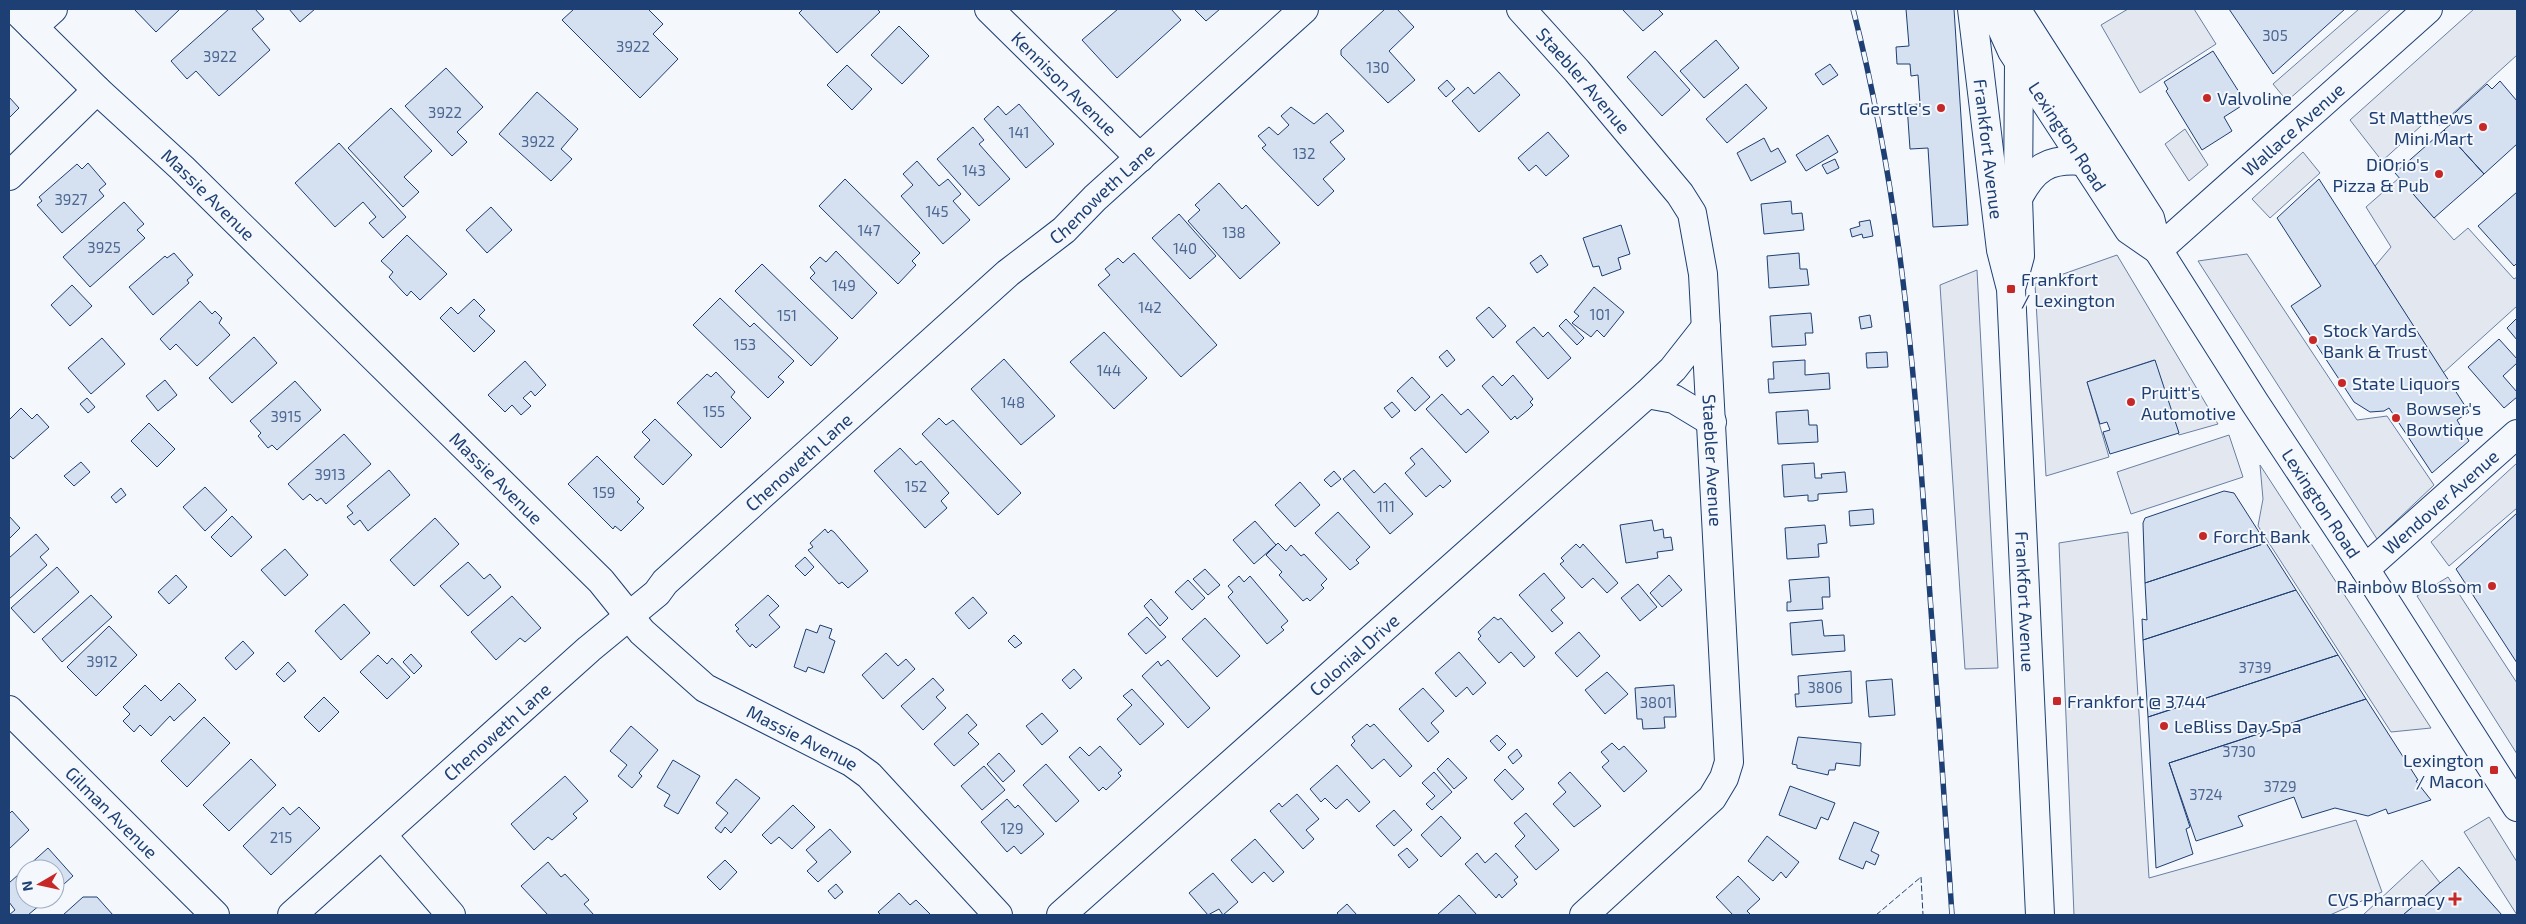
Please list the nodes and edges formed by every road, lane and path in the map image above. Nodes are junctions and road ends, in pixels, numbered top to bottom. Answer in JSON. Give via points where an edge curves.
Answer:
{"nodes":[{"id":1,"x":53,"y":9,"type":"edge"},
{"id":2,"x":989,"y":9,"type":"edge"},
{"id":3,"x":1304,"y":9,"type":"edge"},
{"id":4,"x":1521,"y":9,"type":"edge"},
{"id":5,"x":1972,"y":9,"type":"edge"},
{"id":6,"x":2428,"y":9,"type":"edge"},
{"id":7,"x":2010,"y":10,"type":"edge"},
{"id":8,"x":24,"y":18,"type":"edge"},
{"id":9,"x":2018,"y":61,"type":"junction"},
{"id":10,"x":97,"y":90,"type":"junction"},
{"id":11,"x":1140,"y":158,"type":"junction"},
{"id":12,"x":2083,"y":160,"type":"junction"},
{"id":13,"x":9,"y":176,"type":"edge"},
{"id":14,"x":2018,"y":198,"type":"junction"},
{"id":15,"x":2158,"y":250,"type":"junction"},
{"id":16,"x":2011,"y":289,"type":"junction"},
{"id":17,"x":1706,"y":327,"type":"junction"},
{"id":18,"x":1647,"y":394,"type":"junction"},
{"id":19,"x":1712,"y":422,"type":"junction"},
{"id":20,"x":2517,"y":434,"type":"edge"},
{"id":21,"x":2364,"y":569,"type":"junction"},
{"id":22,"x":628,"y":617,"type":"junction"},
{"id":23,"x":9,"y":710,"type":"edge"},
{"id":24,"x":2517,"y":807,"type":"edge"},
{"id":25,"x":382,"y":835,"type":"junction"},
{"id":26,"x":215,"y":915,"type":"edge"},
{"id":27,"x":292,"y":915,"type":"edge"},
{"id":28,"x":451,"y":915,"type":"edge"},
{"id":29,"x":998,"y":915,"type":"edge"},
{"id":30,"x":1061,"y":915,"type":"edge"},
{"id":31,"x":1584,"y":915,"type":"edge"},
{"id":32,"x":2040,"y":915,"type":"edge"}],
"edges":[{"from":1,"to":8,"type":"street"},
{"from":2,"to":11,"type":"street","name":"Kennison Avenue"},
{"from":3,"to":11,"type":"street","name":"Chenoweth Lane"},
{"from":4,"to":17,"type":"street","name":"Staebler Avenue","via":[[1680,194],[1692,213],[1703,274]]},
{"from":5,"to":16,"type":"street","name":"Frankfort Avenue","via":[[2001,250]]},
{"from":6,"to":15,"type":"street","name":"Wallace Avenue"},
{"from":7,"to":9,"type":"street","name":"Frankfort Avenue"},
{"from":7,"to":15,"type":"street","name":"Lexington Road","via":[[2150,218]]},
{"from":8,"to":10,"type":"street","name":"Massie Avenue"},
{"from":9,"to":12,"type":"street","name":"Lexington Road"},
{"from":9,"to":14,"type":"street","name":"Frankfort Avenue"},
{"from":10,"to":13,"type":"street"},
{"from":10,"to":22,"type":"street","name":"Massie Avenue","via":[[182,168],[601,581]]},
{"from":11,"to":22,"type":"street","name":"Chenoweth Lane","via":[[1064,230],[994,286]]},
{"from":12,"to":14,"type":"street","via":[[2065,159],[2041,167],[2030,177]]},
{"from":12,"to":15,"type":"street","name":"Lexington Road","via":[[2129,230]]},
{"from":14,"to":16,"type":"street","name":"Frankfort Avenue","via":[[2020,256]]},
{"from":15,"to":21,"type":"street","name":"Lexington Road"},
{"from":16,"to":32,"type":"street","name":"Frankfort Avenue"},
{"from":17,"to":18,"type":"street","name":"Colonial Drive","via":[[1673,369]]},
{"from":17,"to":19,"type":"street","name":"Staebler Avenue"},
{"from":18,"to":19,"type":"street","via":[[1674,399]]},
{"from":18,"to":30,"type":"street","name":"Colonial Drive"},
{"from":19,"to":31,"type":"street","name":"Staebler Avenue","via":[[1729,762],[1712,798]]},
{"from":20,"to":21,"type":"street","name":"Wendover Avenue"},
{"from":21,"to":24,"type":"street","name":"Lexington Road"},
{"from":22,"to":25,"type":"street","name":"Chenoweth Lane"},
{"from":22,"to":29,"type":"street","name":"Massie Avenue","via":[[705,688],[851,762],[869,775]]},
{"from":23,"to":26,"type":"street","name":"Gilman Avenue"},
{"from":25,"to":27,"type":"street","name":"Chenoweth Lane"},
{"from":25,"to":28,"type":"street"}]}
